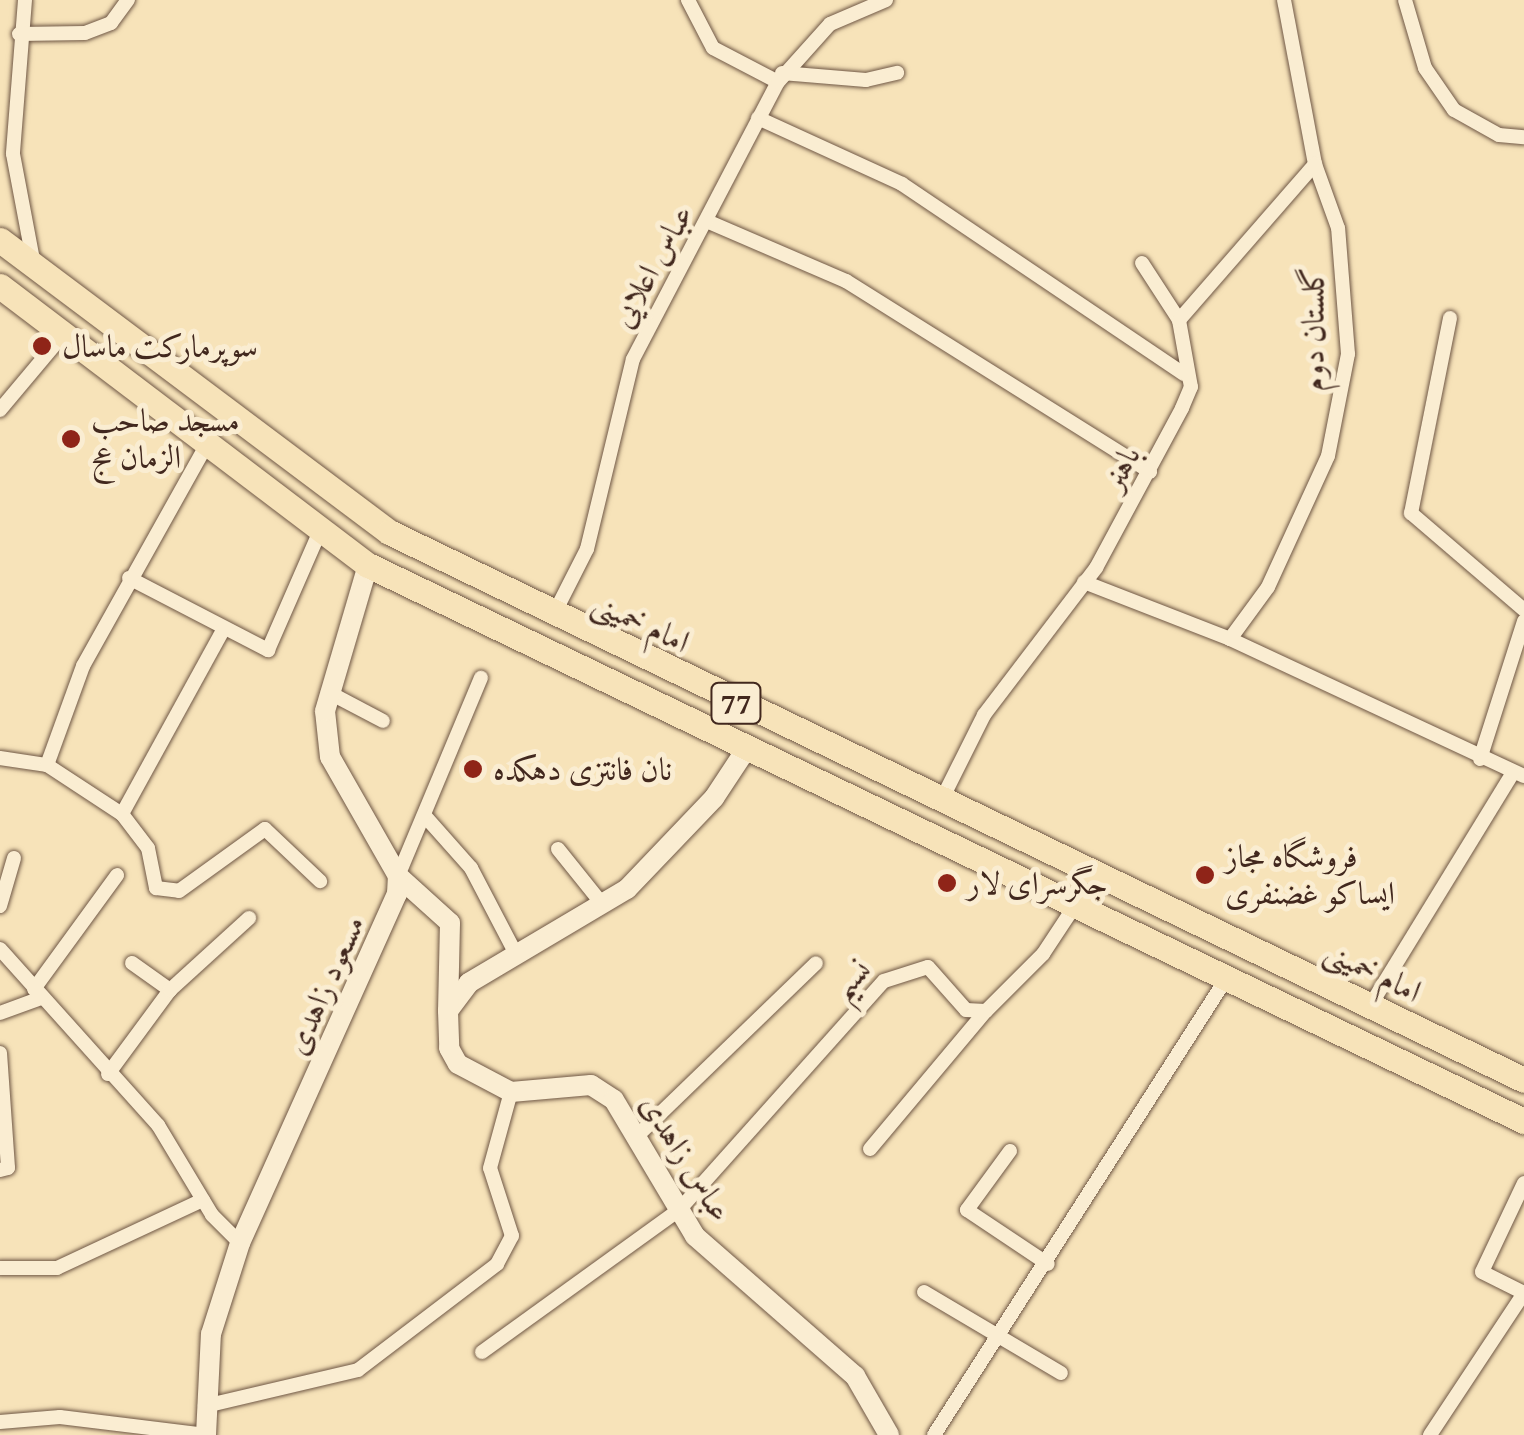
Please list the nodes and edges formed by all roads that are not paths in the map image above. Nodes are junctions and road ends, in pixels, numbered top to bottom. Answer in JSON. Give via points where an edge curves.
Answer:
{"nodes":[{"id":1,"x":25,"y":0,"type":"edge"},
{"id":2,"x":128,"y":0,"type":"edge"},
{"id":3,"x":688,"y":0,"type":"edge"},
{"id":4,"x":886,"y":0,"type":"edge"},
{"id":5,"x":1284,"y":0,"type":"edge"},
{"id":6,"x":1405,"y":0,"type":"edge"},
{"id":7,"x":20,"y":34,"type":"junction"},
{"id":8,"x":897,"y":72,"type":"dead end"},
{"id":9,"x":780,"y":77,"type":"junction"},
{"id":10,"x":758,"y":118,"type":"junction"},
{"id":11,"x":1524,"y":136,"type":"edge"},
{"id":12,"x":1315,"y":164,"type":"junction"},
{"id":13,"x":709,"y":222,"type":"junction"},
{"id":14,"x":0,"y":240,"type":"edge"},
{"id":15,"x":1142,"y":263,"type":"dead end"},
{"id":16,"x":34,"y":265,"type":"junction"},
{"id":17,"x":0,"y":286,"type":"edge"},
{"id":18,"x":1450,"y":318,"type":"dead end"},
{"id":19,"x":1178,"y":320,"type":"junction"},
{"id":20,"x":63,"y":335,"type":"junction"},
{"id":21,"x":1184,"y":374,"type":"junction"},
{"id":22,"x":0,"y":410,"type":"edge"},
{"id":23,"x":206,"y":446,"type":"junction"},
{"id":24,"x":1150,"y":472,"type":"junction"},
{"id":25,"x":320,"y":532,"type":"junction"},
{"id":26,"x":368,"y":565,"type":"junction"},
{"id":27,"x":129,"y":578,"type":"junction"},
{"id":28,"x":1084,"y":582,"type":"junction"},
{"id":29,"x":1524,"y":610,"type":"edge"},
{"id":30,"x":552,"y":616,"type":"junction"},
{"id":31,"x":1524,"y":620,"type":"edge"},
{"id":32,"x":224,"y":630,"type":"junction"},
{"id":33,"x":1230,"y":638,"type":"junction"},
{"id":34,"x":481,"y":678,"type":"dead end"},
{"id":35,"x":328,"y":692,"type":"junction"},
{"id":36,"x":383,"y":721,"type":"dead end"},
{"id":37,"x":745,"y":750,"type":"junction"},
{"id":38,"x":0,"y":758,"type":"edge"},
{"id":39,"x":1480,"y":759,"type":"junction"},
{"id":40,"x":47,"y":765,"type":"junction"},
{"id":41,"x":1518,"y":775,"type":"edge"},
{"id":42,"x":942,"y":801,"type":"junction"},
{"id":43,"x":122,"y":814,"type":"junction"},
{"id":44,"x":424,"y":815,"type":"junction"},
{"id":45,"x":558,"y":849,"type":"dead end"},
{"id":46,"x":14,"y":858,"type":"dead end"},
{"id":47,"x":1095,"y":874,"type":"junction"},
{"id":48,"x":117,"y":876,"type":"dead end"},
{"id":49,"x":398,"y":876,"type":"junction"},
{"id":50,"x":320,"y":882,"type":"dead end"},
{"id":51,"x":0,"y":906,"type":"edge"},
{"id":52,"x":603,"y":906,"type":"junction"},
{"id":53,"x":1074,"y":906,"type":"junction"},
{"id":54,"x":249,"y":918,"type":"dead end"},
{"id":55,"x":0,"y":950,"type":"edge"},
{"id":56,"x":517,"y":956,"type":"junction"},
{"id":57,"x":132,"y":963,"type":"dead end"},
{"id":58,"x":816,"y":963,"type":"dead end"},
{"id":59,"x":1226,"y":979,"type":"junction"},
{"id":60,"x":170,"y":990,"type":"junction"},
{"id":61,"x":38,"y":994,"type":"junction"},
{"id":62,"x":1370,"y":1006,"type":"junction"},
{"id":63,"x":448,"y":1011,"type":"junction"},
{"id":64,"x":986,"y":1011,"type":"junction"},
{"id":65,"x":0,"y":1013,"type":"edge"},
{"id":66,"x":0,"y":1053,"type":"edge"},
{"id":67,"x":108,"y":1074,"type":"junction"},
{"id":68,"x":1524,"y":1080,"type":"edge"},
{"id":69,"x":510,"y":1092,"type":"junction"},
{"id":70,"x":1524,"y":1121,"type":"edge"},
{"id":71,"x":636,"y":1137,"type":"junction"},
{"id":72,"x":870,"y":1150,"type":"dead end"},
{"id":73,"x":1010,"y":1151,"type":"dead end"},
{"id":74,"x":0,"y":1170,"type":"edge"},
{"id":75,"x":1524,"y":1183,"type":"edge"},
{"id":76,"x":203,"y":1200,"type":"junction"},
{"id":77,"x":679,"y":1210,"type":"junction"},
{"id":78,"x":240,"y":1242,"type":"junction"},
{"id":79,"x":1048,"y":1264,"type":"junction"},
{"id":80,"x":0,"y":1268,"type":"edge"},
{"id":81,"x":924,"y":1292,"type":"dead end"},
{"id":82,"x":1524,"y":1293,"type":"edge"},
{"id":83,"x":1000,"y":1336,"type":"junction"},
{"id":84,"x":482,"y":1352,"type":"dead end"},
{"id":85,"x":1061,"y":1373,"type":"dead end"},
{"id":86,"x":205,"y":1406,"type":"junction"},
{"id":87,"x":0,"y":1422,"type":"edge"},
{"id":88,"x":206,"y":1435,"type":"edge"},
{"id":89,"x":888,"y":1435,"type":"edge"},
{"id":90,"x":934,"y":1435,"type":"edge"},
{"id":91,"x":1430,"y":1435,"type":"edge"}],
"edges":[{"from":1,"to":7,"type":"street"},
{"from":2,"to":7,"type":"street","via":[[111,23],[85,33]]},
{"from":3,"to":9,"type":"street","via":[[713,48]]},
{"from":4,"to":9,"type":"street","name":"عباس اعلایی","via":[[830,24]]},
{"from":5,"to":12,"type":"street","name":"گلستان دوم"},
{"from":6,"to":11,"type":"street","via":[[1425,68],[1454,110],[1499,135]]},
{"from":7,"to":16,"type":"street","via":[[12,154]]},
{"from":8,"to":9,"type":"street","via":[[866,80]]},
{"from":9,"to":10,"type":"street","name":"عباس اعلایی"},
{"from":10,"to":13,"type":"street","name":"عباس اعلایی"},
{"from":10,"to":21,"type":"street","via":[[902,184]]},
{"from":12,"to":19,"type":"street"},
{"from":12,"to":33,"type":"street","name":"گلستان دوم","via":[[1338,228],[1343,400],[1302,514]]},
{"from":13,"to":24,"type":"street","via":[[846,281]]},
{"from":13,"to":30,"type":"street","name":"عباس اعلایی","via":[[633,360],[586,550]]},
{"from":14,"to":16,"type":"highway","name":"امام خمینی","number":"77"},
{"from":15,"to":19,"type":"street"},
{"from":16,"to":30,"type":"highway","name":"امام خمینی","number":"77","via":[[389,532]]},
{"from":17,"to":20,"type":"highway","number":"77"},
{"from":18,"to":29,"type":"street","via":[[1411,513]]},
{"from":19,"to":21,"type":"street","name":"باهنر"},
{"from":20,"to":22,"type":"street"},
{"from":20,"to":23,"type":"highway","number":"77"},
{"from":21,"to":24,"type":"street","name":"باهنر","via":[[1191,388]]},
{"from":23,"to":25,"type":"highway","number":"77"},
{"from":23,"to":27,"type":"street"},
{"from":24,"to":28,"type":"street","name":"باهنر"},
{"from":25,"to":26,"type":"highway","number":"77"},
{"from":25,"to":32,"type":"street","via":[[268,650]]},
{"from":26,"to":35,"type":"street"},
{"from":26,"to":37,"type":"highway","number":"77"},
{"from":27,"to":32,"type":"street"},
{"from":27,"to":40,"type":"street"},
{"from":28,"to":33,"type":"street"},
{"from":28,"to":42,"type":"street","name":"باهنر","via":[[984,714]]},
{"from":30,"to":42,"type":"highway","name":"امام خمینی","number":"77"},
{"from":31,"to":39,"type":"street"},
{"from":32,"to":43,"type":"street"},
{"from":33,"to":39,"type":"street"},
{"from":34,"to":44,"type":"street"},
{"from":35,"to":36,"type":"street"},
{"from":35,"to":49,"type":"street","via":[[330,757]]},
{"from":37,"to":52,"type":"street","via":[[714,798]]},
{"from":37,"to":53,"type":"highway","number":"77"},
{"from":38,"to":40,"type":"street"},
{"from":39,"to":41,"type":"street"},
{"from":40,"to":43,"type":"street"},
{"from":41,"to":62,"type":"street"},
{"from":42,"to":47,"type":"highway","name":"امام خمینی","number":"77"},
{"from":43,"to":50,"type":"street","via":[[148,848],[156,888],[179,892],[265,829]]},
{"from":44,"to":49,"type":"street"},
{"from":44,"to":56,"type":"street","via":[[471,868]]},
{"from":45,"to":52,"type":"street"},
{"from":46,"to":51,"type":"street"},
{"from":47,"to":53,"type":"highway"},
{"from":47,"to":62,"type":"highway","name":"امام خمینی","number":"77"},
{"from":48,"to":61,"type":"street"},
{"from":49,"to":63,"type":"street","via":[[450,923]]},
{"from":49,"to":78,"type":"street","name":"مسعود زاهدی","via":[[384,932]]},
{"from":52,"to":56,"type":"street"},
{"from":53,"to":59,"type":"highway","number":"77"},
{"from":53,"to":64,"type":"street","via":[[1043,954]]},
{"from":54,"to":60,"type":"street"},
{"from":55,"to":61,"type":"street"},
{"from":56,"to":63,"type":"street","via":[[469,983]]},
{"from":57,"to":60,"type":"street"},
{"from":58,"to":71,"type":"street"},
{"from":59,"to":70,"type":"highway","number":"77"},
{"from":59,"to":79,"type":"street"},
{"from":60,"to":67,"type":"street"},
{"from":61,"to":65,"type":"street"},
{"from":61,"to":67,"type":"street"},
{"from":62,"to":68,"type":"highway","name":"امام خمینی","number":"77"},
{"from":63,"to":69,"type":"street","via":[[458,1064]]},
{"from":64,"to":72,"type":"street"},
{"from":64,"to":77,"type":"street","name":"نسیم","via":[[966,1010],[928,968],[884,981]]},
{"from":66,"to":74,"type":"street","via":[[8,1168]]},
{"from":67,"to":76,"type":"street","via":[[158,1125]]},
{"from":69,"to":71,"type":"street","name":"عباس زاهدی","via":[[592,1085],[614,1100]]},
{"from":69,"to":86,"type":"street","via":[[490,1168],[512,1236],[497,1264],[358,1370]]},
{"from":71,"to":77,"type":"street","name":"عباس زاهدی"},
{"from":73,"to":79,"type":"street","via":[[967,1210]]},
{"from":75,"to":82,"type":"street","via":[[1482,1272]]},
{"from":76,"to":78,"type":"street"},
{"from":76,"to":80,"type":"street","via":[[57,1268]]},
{"from":77,"to":84,"type":"street"},
{"from":77,"to":89,"type":"street","name":"عباس زاهدی","via":[[740,1283],[855,1376]]},
{"from":78,"to":86,"type":"street","name":"مسعود زاهدی","via":[[211,1334]]},
{"from":79,"to":83,"type":"street"},
{"from":81,"to":83,"type":"street"},
{"from":82,"to":91,"type":"street"},
{"from":83,"to":85,"type":"street"},
{"from":83,"to":90,"type":"street"},
{"from":86,"to":88,"type":"street","name":"مسعود زاهدی"},
{"from":87,"to":88,"type":"street","via":[[60,1417]]}]}
